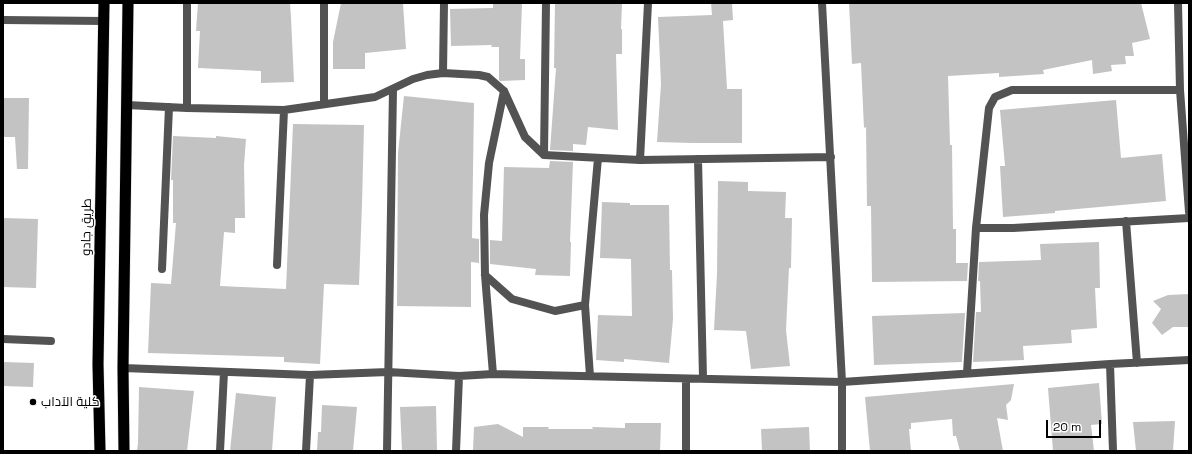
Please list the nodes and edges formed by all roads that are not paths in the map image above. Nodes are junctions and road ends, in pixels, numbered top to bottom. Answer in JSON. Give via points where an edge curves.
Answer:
{"nodes":[{"id":1,"x":104,"y":3,"type":"edge"},
{"id":2,"x":128,"y":3,"type":"edge"},
{"id":3,"x":187,"y":3,"type":"edge"},
{"id":4,"x":324,"y":3,"type":"edge"},
{"id":5,"x":444,"y":3,"type":"edge"},
{"id":6,"x":546,"y":3,"type":"edge"},
{"id":7,"x":648,"y":3,"type":"edge"},
{"id":8,"x":822,"y":3,"type":"edge"},
{"id":9,"x":1178,"y":3,"type":"edge"},
{"id":10,"x":3,"y":20,"type":"edge"},
{"id":11,"x":104,"y":21,"type":"junction"},
{"id":12,"x":443,"y":73,"type":"junction"},
{"id":13,"x":393,"y":89,"type":"junction"},
{"id":14,"x":1180,"y":90,"type":"junction"},
{"id":15,"x":504,"y":91,"type":"junction"},
{"id":16,"x":324,"y":104,"type":"junction"},
{"id":17,"x":127,"y":105,"type":"junction"},
{"id":18,"x":169,"y":107,"type":"junction"},
{"id":19,"x":187,"y":108,"type":"junction"},
{"id":20,"x":284,"y":110,"type":"junction"},
{"id":21,"x":544,"y":155,"type":"junction"},
{"id":22,"x":831,"y":157,"type":"junction"},
{"id":23,"x":598,"y":158,"type":"junction"},
{"id":24,"x":698,"y":159,"type":"junction"},
{"id":25,"x":640,"y":160,"type":"junction"},
{"id":26,"x":1189,"y":212,"type":"edge"},
{"id":27,"x":1189,"y":218,"type":"edge"},
{"id":28,"x":1126,"y":221,"type":"junction"},
{"id":29,"x":976,"y":228,"type":"junction"},
{"id":30,"x":277,"y":265,"type":"dead end"},
{"id":31,"x":162,"y":269,"type":"dead end"},
{"id":32,"x":485,"y":275,"type":"junction"},
{"id":33,"x":585,"y":305,"type":"junction"},
{"id":34,"x":3,"y":339,"type":"edge"},
{"id":35,"x":50,"y":341,"type":"dead end"},
{"id":36,"x":1189,"y":360,"type":"edge"},
{"id":37,"x":1137,"y":363,"type":"junction"},
{"id":38,"x":1110,"y":364,"type":"junction"},
{"id":39,"x":123,"y":368,"type":"junction"},
{"id":40,"x":224,"y":372,"type":"junction"},
{"id":41,"x":388,"y":372,"type":"junction"},
{"id":42,"x":967,"y":373,"type":"junction"},
{"id":43,"x":493,"y":374,"type":"junction"},
{"id":44,"x":310,"y":375,"type":"junction"},
{"id":45,"x":459,"y":376,"type":"junction"},
{"id":46,"x":590,"y":376,"type":"junction"},
{"id":47,"x":703,"y":378,"type":"junction"},
{"id":48,"x":686,"y":379,"type":"junction"},
{"id":49,"x":842,"y":382,"type":"junction"},
{"id":50,"x":100,"y":451,"type":"edge"},
{"id":51,"x":124,"y":451,"type":"edge"},
{"id":52,"x":220,"y":451,"type":"edge"},
{"id":53,"x":306,"y":451,"type":"edge"},
{"id":54,"x":387,"y":451,"type":"edge"},
{"id":55,"x":456,"y":451,"type":"edge"},
{"id":56,"x":686,"y":451,"type":"edge"},
{"id":57,"x":842,"y":451,"type":"edge"},
{"id":58,"x":1113,"y":451,"type":"edge"}],
"edges":[{"from":1,"to":11,"type":"highway","name":"طريق جادو"},
{"from":2,"to":17,"type":"highway"},
{"from":3,"to":19,"type":"street"},
{"from":4,"to":16,"type":"street"},
{"from":5,"to":12,"type":"street"},
{"from":6,"to":21,"type":"street"},
{"from":7,"to":25,"type":"street"},
{"from":8,"to":22,"type":"street"},
{"from":9,"to":14,"type":"street"},
{"from":10,"to":11,"type":"street"},
{"from":11,"to":50,"type":"highway","name":"طريق جادو","via":[[98,364]]},
{"from":12,"to":13,"type":"street","via":[[413,79]]},
{"from":12,"to":15,"type":"street","via":[[488,77]]},
{"from":13,"to":16,"type":"street","via":[[375,97]]},
{"from":13,"to":41,"type":"street"},
{"from":14,"to":26,"type":"street"},
{"from":14,"to":29,"type":"street","via":[[1012,90],[995,97],[989,108]]},
{"from":15,"to":21,"type":"street","via":[[526,137]]},
{"from":15,"to":32,"type":"street","via":[[489,163],[484,215]]},
{"from":16,"to":20,"type":"street"},
{"from":17,"to":18,"type":"street"},
{"from":17,"to":39,"type":"highway"},
{"from":18,"to":19,"type":"street"},
{"from":18,"to":31,"type":"street"},
{"from":19,"to":20,"type":"street"},
{"from":20,"to":30,"type":"street"},
{"from":21,"to":23,"type":"street"},
{"from":22,"to":24,"type":"street"},
{"from":22,"to":49,"type":"street"},
{"from":23,"to":25,"type":"street"},
{"from":23,"to":33,"type":"street"},
{"from":24,"to":25,"type":"street"},
{"from":24,"to":47,"type":"street"},
{"from":27,"to":28,"type":"street"},
{"from":28,"to":29,"type":"street"},
{"from":28,"to":37,"type":"street"},
{"from":29,"to":42,"type":"street"},
{"from":32,"to":33,"type":"street","via":[[512,299],[555,311]]},
{"from":32,"to":43,"type":"street"},
{"from":33,"to":46,"type":"street"},
{"from":34,"to":35,"type":"street"},
{"from":36,"to":37,"type":"street"},
{"from":37,"to":38,"type":"street"},
{"from":38,"to":42,"type":"street"},
{"from":38,"to":58,"type":"street"},
{"from":39,"to":40,"type":"street"},
{"from":39,"to":51,"type":"highway"},
{"from":40,"to":44,"type":"street"},
{"from":40,"to":52,"type":"street"},
{"from":41,"to":44,"type":"street"},
{"from":41,"to":45,"type":"street"},
{"from":41,"to":54,"type":"street"},
{"from":42,"to":49,"type":"street"},
{"from":43,"to":45,"type":"street"},
{"from":43,"to":46,"type":"street"},
{"from":44,"to":53,"type":"street"},
{"from":45,"to":55,"type":"street"},
{"from":46,"to":48,"type":"street"},
{"from":47,"to":48,"type":"street"},
{"from":47,"to":49,"type":"street"},
{"from":48,"to":56,"type":"street"},
{"from":49,"to":57,"type":"street"}]}
